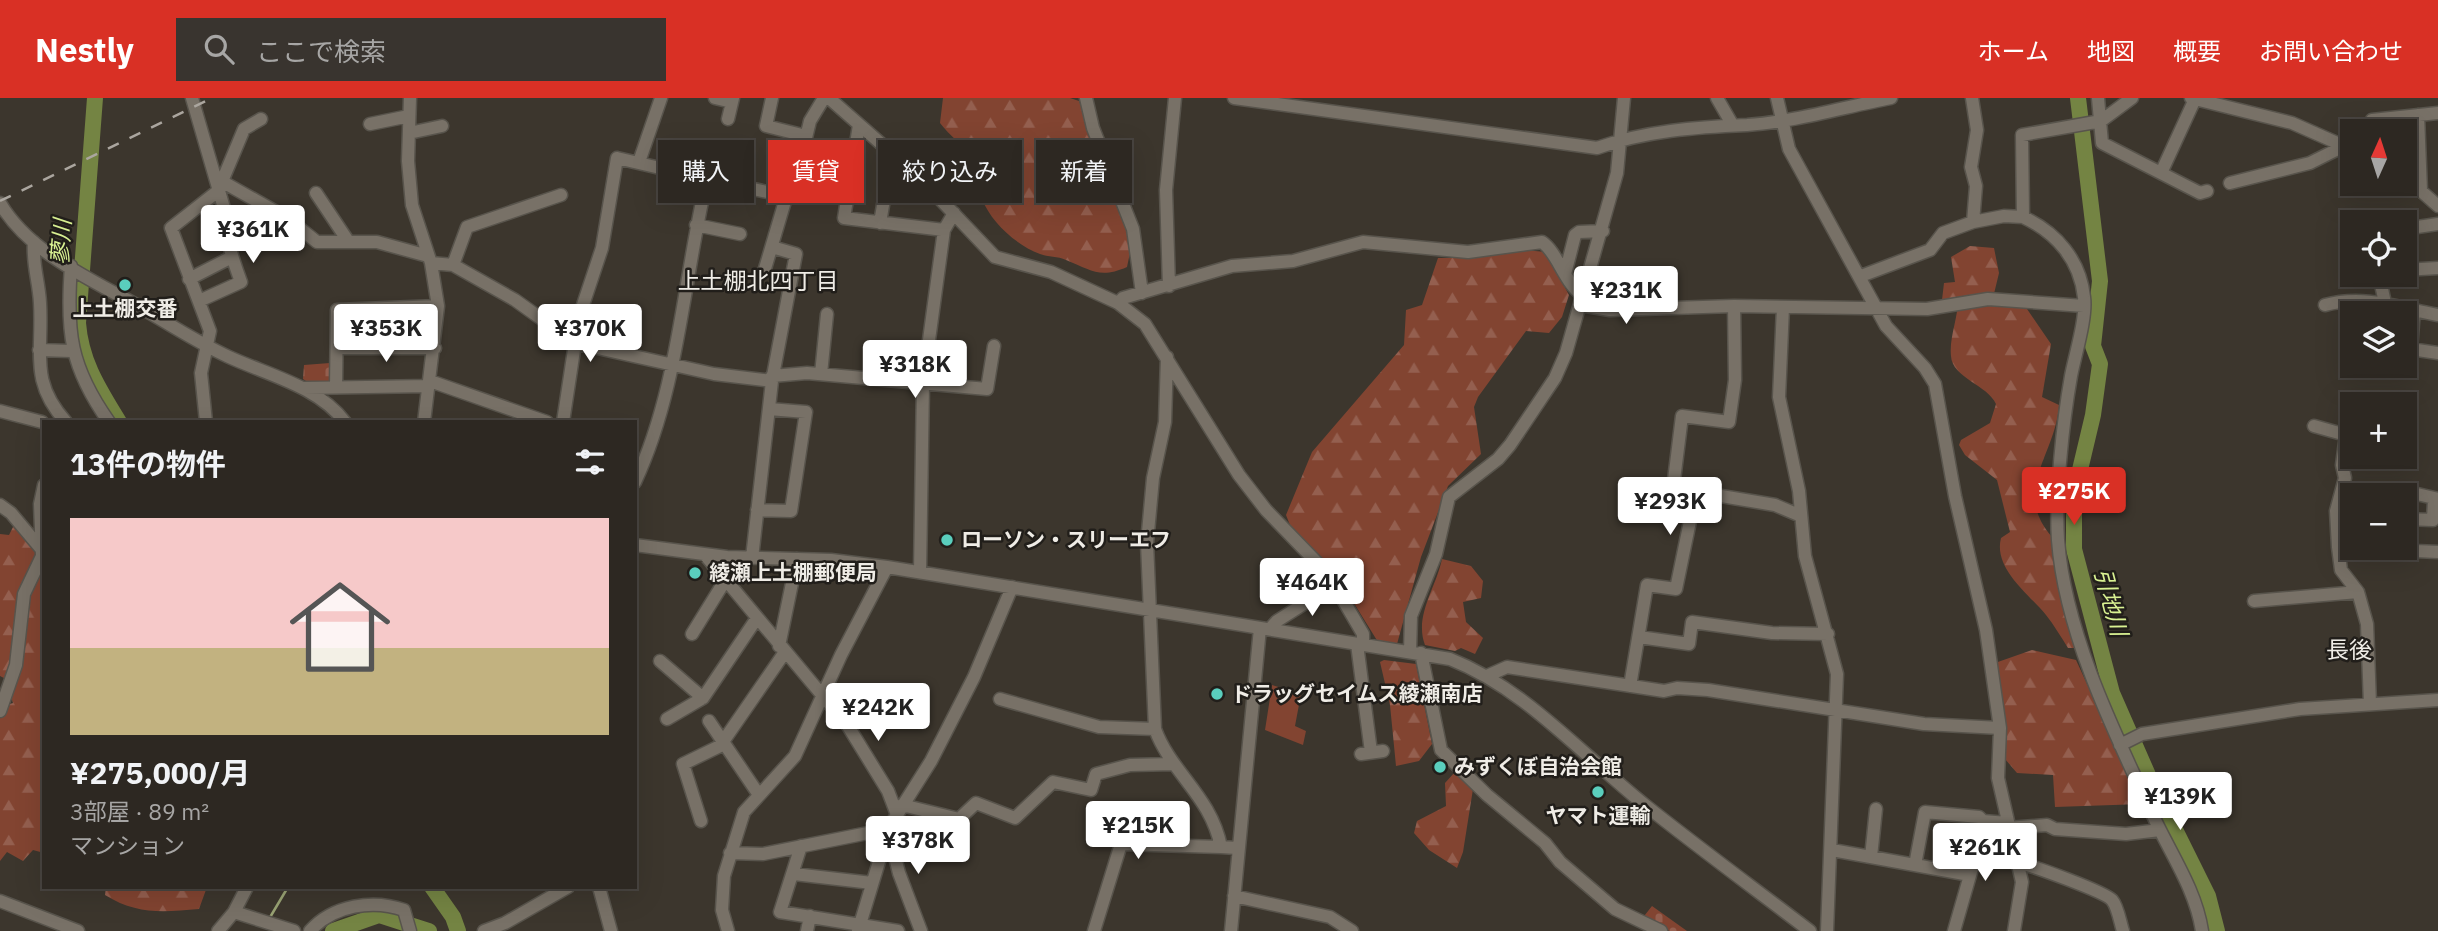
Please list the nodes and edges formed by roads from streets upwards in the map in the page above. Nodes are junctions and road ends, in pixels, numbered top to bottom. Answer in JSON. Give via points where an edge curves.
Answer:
{"nodes":[{"id":1,"x":192,"y":98,"type":"edge"},
{"id":2,"x":661,"y":98,"type":"edge"},
{"id":3,"x":715,"y":98,"type":"edge"},
{"id":4,"x":772,"y":98,"type":"edge"},
{"id":5,"x":827,"y":98,"type":"edge"},
{"id":6,"x":1086,"y":98,"type":"edge"},
{"id":7,"x":1175,"y":98,"type":"edge"},
{"id":8,"x":1234,"y":98,"type":"edge"},
{"id":9,"x":1624,"y":98,"type":"edge"},
{"id":10,"x":1717,"y":98,"type":"edge"},
{"id":11,"x":1777,"y":98,"type":"edge"},
{"id":12,"x":1891,"y":98,"type":"edge"},
{"id":13,"x":1972,"y":98,"type":"edge"},
{"id":14,"x":2098,"y":98,"type":"edge"},
{"id":15,"x":2132,"y":98,"type":"edge"},
{"id":16,"x":414,"y":99,"type":"edge"},
{"id":17,"x":2193,"y":99,"type":"edge"},
{"id":18,"x":732,"y":100,"type":"edge"},
{"id":19,"x":2438,"y":113,"type":"edge"},
{"id":20,"x":2418,"y":115,"type":"junction"},
{"id":21,"x":410,"y":116,"type":"junction"},
{"id":22,"x":261,"y":119,"type":"dead end"},
{"id":23,"x":728,"y":119,"type":"dead end"},
{"id":24,"x":1780,"y":119,"type":"junction"},
{"id":25,"x":2381,"y":119,"type":"edge"},
{"id":26,"x":2097,"y":121,"type":"junction"},
{"id":27,"x":370,"y":124,"type":"dead end"},
{"id":28,"x":1732,"y":124,"type":"junction"},
{"id":29,"x":442,"y":125,"type":"dead end"},
{"id":30,"x":859,"y":125,"type":"junction"},
{"id":31,"x":409,"y":133,"type":"junction"},
{"id":32,"x":857,"y":140,"type":"edge"},
{"id":33,"x":1623,"y":140,"type":"junction"},
{"id":34,"x":878,"y":141,"type":"edge"},
{"id":35,"x":2340,"y":141,"type":"edge"},
{"id":36,"x":2340,"y":148,"type":"edge"},
{"id":37,"x":639,"y":162,"type":"junction"},
{"id":38,"x":658,"y":167,"type":"edge"},
{"id":39,"x":2161,"y":173,"type":"junction"},
{"id":40,"x":2230,"y":183,"type":"dead end"},
{"id":41,"x":220,"y":186,"type":"junction"},
{"id":42,"x":2207,"y":191,"type":"dead end"},
{"id":43,"x":316,"y":193,"type":"dead end"},
{"id":44,"x":561,"y":195,"type":"dead end"},
{"id":45,"x":0,"y":203,"type":"edge"},
{"id":46,"x":701,"y":203,"type":"edge"},
{"id":47,"x":784,"y":203,"type":"edge"},
{"id":48,"x":846,"y":203,"type":"edge"},
{"id":49,"x":883,"y":203,"type":"edge"},
{"id":50,"x":944,"y":203,"type":"edge"},
{"id":51,"x":2438,"y":206,"type":"edge"},
{"id":52,"x":954,"y":213,"type":"junction"},
{"id":53,"x":2023,"y":217,"type":"junction"},
{"id":54,"x":1973,"y":222,"type":"junction"},
{"id":55,"x":880,"y":223,"type":"junction"},
{"id":56,"x":2438,"y":224,"type":"edge"},
{"id":57,"x":696,"y":225,"type":"junction"},
{"id":58,"x":2417,"y":227,"type":"edge"},
{"id":59,"x":944,"y":230,"type":"junction"},
{"id":60,"x":1603,"y":231,"type":"junction"},
{"id":61,"x":740,"y":234,"type":"dead end"},
{"id":62,"x":348,"y":241,"type":"junction"},
{"id":63,"x":34,"y":243,"type":"junction"},
{"id":64,"x":772,"y":247,"type":"junction"},
{"id":65,"x":232,"y":257,"type":"junction"},
{"id":66,"x":430,"y":259,"type":"junction"},
{"id":67,"x":453,"y":265,"type":"junction"},
{"id":68,"x":72,"y":267,"type":"junction"},
{"id":69,"x":2438,"y":268,"type":"edge"},
{"id":70,"x":2417,"y":269,"type":"edge"},
{"id":71,"x":764,"y":272,"type":"dead end"},
{"id":72,"x":1565,"y":274,"type":"junction"},
{"id":73,"x":1861,"y":276,"type":"junction"},
{"id":74,"x":189,"y":279,"type":"junction"},
{"id":75,"x":1169,"y":286,"type":"junction"},
{"id":76,"x":1142,"y":293,"type":"junction"},
{"id":77,"x":199,"y":301,"type":"junction"},
{"id":78,"x":1582,"y":301,"type":"junction"},
{"id":79,"x":2348,"y":301,"type":"edge"},
{"id":80,"x":1118,"y":303,"type":"junction"},
{"id":81,"x":2325,"y":305,"type":"dead end"},
{"id":82,"x":438,"y":306,"type":"junction"},
{"id":83,"x":1734,"y":306,"type":"junction"},
{"id":84,"x":2084,"y":306,"type":"junction"},
{"id":85,"x":1783,"y":307,"type":"junction"},
{"id":86,"x":1876,"y":307,"type":"junction"},
{"id":87,"x":2417,"y":310,"type":"edge"},
{"id":88,"x":827,"y":313,"type":"dead end"},
{"id":89,"x":2438,"y":314,"type":"edge"},
{"id":90,"x":575,"y":343,"type":"junction"},
{"id":91,"x":993,"y":346,"type":"dead end"},
{"id":92,"x":208,"y":347,"type":"junction"},
{"id":93,"x":337,"y":348,"type":"junction"},
{"id":94,"x":435,"y":348,"type":"junction"},
{"id":95,"x":39,"y":349,"type":"junction"},
{"id":96,"x":2417,"y":350,"type":"edge"},
{"id":97,"x":71,"y":351,"type":"junction"},
{"id":98,"x":2438,"y":353,"type":"edge"},
{"id":99,"x":1167,"y":357,"type":"junction"},
{"id":100,"x":672,"y":365,"type":"junction"},
{"id":101,"x":821,"y":374,"type":"junction"},
{"id":102,"x":772,"y":379,"type":"junction"},
{"id":103,"x":429,"y":384,"type":"junction"},
{"id":104,"x":923,"y":384,"type":"junction"},
{"id":105,"x":336,"y":387,"type":"junction"},
{"id":106,"x":300,"y":388,"type":"junction"},
{"id":107,"x":769,"y":409,"type":"junction"},
{"id":108,"x":0,"y":411,"type":"edge"},
{"id":109,"x":40,"y":420,"type":"edge"},
{"id":110,"x":64,"y":420,"type":"edge"},
{"id":111,"x":108,"y":420,"type":"edge"},
{"id":112,"x":206,"y":420,"type":"edge"},
{"id":113,"x":343,"y":420,"type":"edge"},
{"id":114,"x":424,"y":420,"type":"edge"},
{"id":115,"x":541,"y":420,"type":"edge"},
{"id":116,"x":563,"y":420,"type":"edge"},
{"id":117,"x":2314,"y":426,"type":"dead end"},
{"id":118,"x":637,"y":478,"type":"edge"},
{"id":119,"x":1696,"y":492,"type":"junction"},
{"id":120,"x":42,"y":494,"type":"edge"},
{"id":121,"x":2417,"y":495,"type":"edge"},
{"id":122,"x":2436,"y":500,"type":"edge"},
{"id":123,"x":0,"y":505,"type":"edge"},
{"id":124,"x":757,"y":510,"type":"junction"},
{"id":125,"x":2336,"y":511,"type":"junction"},
{"id":126,"x":2340,"y":512,"type":"edge"},
{"id":127,"x":1801,"y":516,"type":"junction"},
{"id":128,"x":2417,"y":519,"type":"edge"},
{"id":129,"x":637,"y":545,"type":"edge"},
{"id":130,"x":42,"y":550,"type":"junction"},
{"id":131,"x":2417,"y":551,"type":"edge"},
{"id":132,"x":2438,"y":552,"type":"edge"},
{"id":133,"x":705,"y":555,"type":"junction"},
{"id":134,"x":752,"y":558,"type":"junction"},
{"id":135,"x":797,"y":559,"type":"junction"},
{"id":136,"x":887,"y":567,"type":"junction"},
{"id":137,"x":920,"y":572,"type":"junction"},
{"id":138,"x":726,"y":579,"type":"junction"},
{"id":139,"x":1335,"y":584,"type":"junction"},
{"id":140,"x":1012,"y":587,"type":"junction"},
{"id":141,"x":2358,"y":592,"type":"junction"},
{"id":142,"x":2254,"y":601,"type":"dead end"},
{"id":143,"x":1147,"y":609,"type":"junction"},
{"id":144,"x":757,"y":618,"type":"junction"},
{"id":145,"x":1265,"y":628,"type":"junction"},
{"id":146,"x":692,"y":634,"type":"dead end"},
{"id":147,"x":1828,"y":634,"type":"junction"},
{"id":148,"x":1639,"y":637,"type":"junction"},
{"id":149,"x":1360,"y":644,"type":"junction"},
{"id":150,"x":782,"y":649,"type":"junction"},
{"id":151,"x":1415,"y":653,"type":"junction"},
{"id":152,"x":660,"y":662,"type":"dead end"},
{"id":153,"x":1489,"y":675,"type":"junction"},
{"id":154,"x":1630,"y":685,"type":"junction"},
{"id":155,"x":822,"y":696,"type":"junction"},
{"id":156,"x":702,"y":698,"type":"junction"},
{"id":157,"x":1000,"y":699,"type":"dead end"},
{"id":158,"x":2438,"y":699,"type":"edge"},
{"id":159,"x":2370,"y":704,"type":"junction"},
{"id":160,"x":0,"y":710,"type":"edge"},
{"id":161,"x":1836,"y":711,"type":"junction"},
{"id":162,"x":667,"y":719,"type":"dead end"},
{"id":163,"x":709,"y":721,"type":"dead end"},
{"id":164,"x":2000,"y":728,"type":"junction"},
{"id":165,"x":1155,"y":729,"type":"junction"},
{"id":166,"x":723,"y":743,"type":"junction"},
{"id":167,"x":2122,"y":744,"type":"junction"},
{"id":168,"x":1371,"y":752,"type":"dead end"},
{"id":169,"x":1174,"y":764,"type":"junction"},
{"id":170,"x":759,"y":795,"type":"junction"},
{"id":171,"x":899,"y":808,"type":"junction"},
{"id":172,"x":1876,"y":809,"type":"dead end"},
{"id":173,"x":701,"y":821,"type":"dead end"},
{"id":174,"x":1983,"y":821,"type":"junction"},
{"id":175,"x":2007,"y":826,"type":"junction"},
{"id":176,"x":888,"y":829,"type":"junction"},
{"id":177,"x":2160,"y":830,"type":"junction"},
{"id":178,"x":801,"y":846,"type":"junction"},
{"id":179,"x":1221,"y":847,"type":"junction"},
{"id":180,"x":1237,"y":848,"type":"junction"},
{"id":181,"x":892,"y":849,"type":"junction"},
{"id":182,"x":1832,"y":850,"type":"junction"},
{"id":183,"x":730,"y":853,"type":"junction"},
{"id":184,"x":1871,"y":858,"type":"junction"},
{"id":185,"x":2020,"y":863,"type":"junction"},
{"id":186,"x":1915,"y":865,"type":"junction"},
{"id":187,"x":794,"y":874,"type":"junction"},
{"id":188,"x":1970,"y":875,"type":"junction"},
{"id":189,"x":872,"y":883,"type":"junction"},
{"id":190,"x":246,"y":889,"type":"edge"},
{"id":191,"x":564,"y":889,"type":"edge"},
{"id":192,"x":600,"y":889,"type":"edge"},
{"id":193,"x":1234,"y":896,"type":"junction"},
{"id":194,"x":0,"y":901,"type":"edge"},
{"id":195,"x":234,"y":912,"type":"junction"},
{"id":196,"x":810,"y":916,"type":"junction"},
{"id":197,"x":859,"y":927,"type":"edge"},
{"id":198,"x":410,"y":930,"type":"edge"},
{"id":199,"x":78,"y":931,"type":"edge"},
{"id":200,"x":218,"y":931,"type":"edge"},
{"id":201,"x":294,"y":931,"type":"edge"},
{"id":202,"x":310,"y":931,"type":"edge"},
{"id":203,"x":484,"y":931,"type":"edge"},
{"id":204,"x":611,"y":931,"type":"edge"},
{"id":205,"x":729,"y":931,"type":"edge"},
{"id":206,"x":807,"y":931,"type":"edge"},
{"id":207,"x":898,"y":931,"type":"edge"},
{"id":208,"x":921,"y":931,"type":"edge"},
{"id":209,"x":1094,"y":931,"type":"edge"},
{"id":210,"x":1231,"y":931,"type":"edge"},
{"id":211,"x":1352,"y":931,"type":"edge"},
{"id":212,"x":1661,"y":931,"type":"edge"},
{"id":213,"x":1811,"y":931,"type":"edge"},
{"id":214,"x":1827,"y":931,"type":"edge"},
{"id":215,"x":1954,"y":931,"type":"edge"},
{"id":216,"x":2014,"y":931,"type":"edge"},
{"id":217,"x":2123,"y":931,"type":"edge"},
{"id":218,"x":2202,"y":931,"type":"edge"}],
"edges":[{"from":1,"to":41,"type":"street"},
{"from":2,"to":37,"type":"street"},
{"from":3,"to":18,"type":"street"},
{"from":4,"to":5,"type":"street","via":[[766,127],[805,141],[810,121]]},
{"from":5,"to":30,"type":"street"},
{"from":6,"to":76,"type":"street","via":[[1093,128],[1133,229]]},
{"from":7,"to":75,"type":"street","via":[[1166,190]]},
{"from":8,"to":33,"type":"street","via":[[1597,148]]},
{"from":9,"to":33,"type":"street"},
{"from":10,"to":28,"type":"street"},
{"from":11,"to":24,"type":"street"},
{"from":12,"to":24,"type":"street"},
{"from":13,"to":54,"type":"street","via":[[1977,130],[1971,167],[1976,186]]},
{"from":14,"to":26,"type":"street"},
{"from":15,"to":26,"type":"street"},
{"from":16,"to":21,"type":"street"},
{"from":17,"to":35,"type":"street","via":[[2292,123]]},
{"from":17,"to":39,"type":"street"},
{"from":18,"to":23,"type":"street"},
{"from":19,"to":20,"type":"street"},
{"from":20,"to":25,"type":"street"},
{"from":20,"to":51,"type":"street","via":[[2421,191]]},
{"from":21,"to":27,"type":"street"},
{"from":21,"to":31,"type":"street"},
{"from":22,"to":41,"type":"street","via":[[244,129]]},
{"from":24,"to":28,"type":"street"},
{"from":24,"to":73,"type":"street","via":[[1789,149]]},
{"from":26,"to":39,"type":"street","via":[[2102,143]]},
{"from":26,"to":53,"type":"street","via":[[2022,135]]},
{"from":28,"to":33,"type":"street"},
{"from":29,"to":31,"type":"street"},
{"from":30,"to":32,"type":"street"},
{"from":30,"to":34,"type":"street"},
{"from":31,"to":66,"type":"street","via":[[412,205]]},
{"from":33,"to":60,"type":"street"},
{"from":36,"to":40,"type":"street","via":[[2310,163]]},
{"from":37,"to":38,"type":"street"},
{"from":37,"to":90,"type":"street","via":[[617,158],[602,248]]},
{"from":39,"to":42,"type":"street","via":[[2200,193]]},
{"from":41,"to":62,"type":"street","via":[[287,218],[317,242]]},
{"from":41,"to":65,"type":"street"},
{"from":41,"to":74,"type":"street","via":[[171,228]]},
{"from":43,"to":62,"type":"street"},
{"from":44,"to":67,"type":"street","via":[[467,227]]},
{"from":45,"to":63,"type":"street"},
{"from":46,"to":57,"type":"street"},
{"from":47,"to":64,"type":"street"},
{"from":48,"to":55,"type":"street","via":[[844,218]]},
{"from":49,"to":55,"type":"street"},
{"from":50,"to":52,"type":"street"},
{"from":52,"to":59,"type":"street"},
{"from":52,"to":80,"type":"street","via":[[995,257],[1051,272]]},
{"from":53,"to":54,"type":"street"},
{"from":53,"to":84,"type":"street","via":[[2069,251]]},
{"from":54,"to":73,"type":"street","via":[[1943,233],[1930,250]]},
{"from":55,"to":59,"type":"street"},
{"from":56,"to":58,"type":"street"},
{"from":57,"to":61,"type":"street"},
{"from":57,"to":100,"type":"street"},
{"from":59,"to":104,"type":"street"},
{"from":60,"to":72,"type":"street","via":[[1574,235]]},
{"from":60,"to":78,"type":"street"},
{"from":62,"to":66,"type":"street","via":[[377,242]]},
{"from":63,"to":68,"type":"street"},
{"from":63,"to":95,"type":"street"},
{"from":64,"to":71,"type":"street"},
{"from":64,"to":102,"type":"street","via":[[796,254]]},
{"from":65,"to":74,"type":"street"},
{"from":65,"to":77,"type":"street","via":[[242,282]]},
{"from":66,"to":67,"type":"street"},
{"from":66,"to":82,"type":"street"},
{"from":67,"to":90,"type":"street","via":[[526,306]]},
{"from":68,"to":92,"type":"street"},
{"from":68,"to":97,"type":"street"},
{"from":69,"to":70,"type":"street"},
{"from":72,"to":75,"type":"street","via":[[1548,247],[1534,241],[1468,252],[1373,242],[1293,261],[1232,266]]},
{"from":72,"to":78,"type":"street"},
{"from":73,"to":86,"type":"street"},
{"from":74,"to":77,"type":"street"},
{"from":75,"to":76,"type":"street"},
{"from":76,"to":80,"type":"street"},
{"from":77,"to":92,"type":"street","via":[[210,331]]},
{"from":78,"to":83,"type":"street","via":[[1610,310]]},
{"from":78,"to":151,"type":"street","via":[[1547,392],[1498,459],[1449,497],[1436,554],[1411,616]]},
{"from":79,"to":81,"type":"street"},
{"from":80,"to":99,"type":"street","via":[[1145,324]]},
{"from":82,"to":93,"type":"street","via":[[337,310]]},
{"from":82,"to":94,"type":"street"},
{"from":83,"to":85,"type":"street"},
{"from":83,"to":119,"type":"street","via":[[1735,380],[1729,422],[1682,416],[1673,488]]},
{"from":84,"to":86,"type":"street","via":[[1988,299],[1927,309]]},
{"from":84,"to":167,"type":"street","via":[[2067,400],[2059,542],[2091,674]]},
{"from":85,"to":86,"type":"street"},
{"from":85,"to":127,"type":"street","via":[[1779,397]]},
{"from":86,"to":164,"type":"street","via":[[1886,326],[1935,384],[1986,630]]},
{"from":87,"to":89,"type":"street"},
{"from":88,"to":101,"type":"street"},
{"from":90,"to":100,"type":"street"},
{"from":90,"to":116,"type":"street"},
{"from":91,"to":104,"type":"street","via":[[987,389]]},
{"from":92,"to":106,"type":"street"},
{"from":92,"to":112,"type":"street","via":[[201,373]]},
{"from":93,"to":94,"type":"street"},
{"from":93,"to":105,"type":"street"},
{"from":94,"to":103,"type":"street"},
{"from":95,"to":97,"type":"street"},
{"from":95,"to":110,"type":"street","via":[[44,393]]},
{"from":96,"to":98,"type":"street"},
{"from":97,"to":111,"type":"street","via":[[84,384]]},
{"from":99,"to":139,"type":"street","via":[[1255,498]]},
{"from":99,"to":143,"type":"street","via":[[1165,422],[1153,478],[1147,543]]},
{"from":100,"to":102,"type":"street"},
{"from":100,"to":118,"type":"street","via":[[656,437]]},
{"from":101,"to":102,"type":"street","via":[[785,373]]},
{"from":101,"to":104,"type":"street"},
{"from":102,"to":107,"type":"street"},
{"from":103,"to":105,"type":"street"},
{"from":103,"to":114,"type":"street"},
{"from":103,"to":115,"type":"street"},
{"from":104,"to":137,"type":"street"},
{"from":105,"to":106,"type":"street"},
{"from":106,"to":113,"type":"street","via":[[326,402]]},
{"from":107,"to":124,"type":"street"},
{"from":107,"to":124,"type":"street","via":[[806,412],[792,512]]},
{"from":108,"to":109,"type":"street"},
{"from":117,"to":125,"type":"street","via":[[2346,435],[2345,478]]},
{"from":119,"to":127,"type":"street","via":[[1774,505]]},
{"from":119,"to":148,"type":"street","via":[[1676,589],[1647,586]]},
{"from":120,"to":130,"type":"street"},
{"from":121,"to":122,"type":"street"},
{"from":122,"to":128,"type":"street","via":[[2433,520]]},
{"from":123,"to":130,"type":"street"},
{"from":124,"to":134,"type":"street"},
{"from":125,"to":126,"type":"street"},
{"from":125,"to":141,"type":"street","via":[[2340,570]]},
{"from":127,"to":147,"type":"street","via":[[1805,556]]},
{"from":129,"to":133,"type":"street"},
{"from":130,"to":160,"type":"street","via":[[40,565],[24,594],[16,665]]},
{"from":131,"to":132,"type":"street"},
{"from":133,"to":134,"type":"street"},
{"from":133,"to":138,"type":"street"},
{"from":134,"to":135,"type":"street"},
{"from":135,"to":136,"type":"street"},
{"from":135,"to":150,"type":"street"},
{"from":136,"to":137,"type":"street"},
{"from":136,"to":155,"type":"street"},
{"from":137,"to":140,"type":"street"},
{"from":138,"to":144,"type":"street"},
{"from":138,"to":146,"type":"street"},
{"from":139,"to":145,"type":"street"},
{"from":139,"to":149,"type":"street","via":[[1363,634]]},
{"from":140,"to":143,"type":"street"},
{"from":140,"to":171,"type":"street","via":[[974,677],[931,761]]},
{"from":141,"to":142,"type":"street"},
{"from":141,"to":159,"type":"street","via":[[2368,624]]},
{"from":143,"to":145,"type":"street"},
{"from":143,"to":165,"type":"street"},
{"from":144,"to":150,"type":"street"},
{"from":144,"to":156,"type":"street"},
{"from":145,"to":149,"type":"street"},
{"from":145,"to":180,"type":"street"},
{"from":147,"to":148,"type":"street","via":[[1772,633],[1692,622],[1689,644]]},
{"from":147,"to":161,"type":"street","via":[[1837,674]]},
{"from":148,"to":154,"type":"street"},
{"from":149,"to":151,"type":"street"},
{"from":149,"to":168,"type":"street"},
{"from":150,"to":155,"type":"street"},
{"from":150,"to":166,"type":"street"},
{"from":151,"to":153,"type":"street","via":[[1450,659]]},
{"from":151,"to":212,"type":"street","via":[[1441,750],[1615,909]]},
{"from":152,"to":156,"type":"street"},
{"from":153,"to":154,"type":"street","via":[[1507,667]]},
{"from":153,"to":213,"type":"street","via":[[1644,804]]},
{"from":154,"to":161,"type":"street","via":[[1664,691],[1708,690]]},
{"from":155,"to":170,"type":"street","via":[[795,756]]},
{"from":155,"to":171,"type":"street"},
{"from":156,"to":162,"type":"street"},
{"from":157,"to":165,"type":"street","via":[[1099,727]]},
{"from":158,"to":159,"type":"street"},
{"from":159,"to":167,"type":"street","via":[[2300,709],[2140,735]]},
{"from":161,"to":164,"type":"street","via":[[1924,724]]},
{"from":161,"to":182,"type":"street"},
{"from":163,"to":166,"type":"street"},
{"from":164,"to":175,"type":"street","via":[[1997,778]]},
{"from":165,"to":169,"type":"street"},
{"from":166,"to":170,"type":"street"},
{"from":166,"to":173,"type":"street","via":[[684,764]]},
{"from":167,"to":177,"type":"street"},
{"from":169,"to":171,"type":"street","via":[[1130,765],[1096,774],[1091,790],[1053,782],[1015,818],[976,803],[959,819]]},
{"from":169,"to":179,"type":"street","via":[[1206,807]]},
{"from":170,"to":183,"type":"street","via":[[744,811]]},
{"from":171,"to":176,"type":"street"},
{"from":172,"to":184,"type":"street"},
{"from":174,"to":175,"type":"street"},
{"from":174,"to":186,"type":"street","via":[[1925,812]]},
{"from":174,"to":188,"type":"street"},
{"from":175,"to":177,"type":"street","via":[[2047,825],[2126,834]]},
{"from":175,"to":185,"type":"street"},
{"from":176,"to":178,"type":"street"},
{"from":176,"to":181,"type":"street"},
{"from":177,"to":218,"type":"street","via":[[2193,895]]},
{"from":178,"to":183,"type":"street","via":[[763,854]]},
{"from":178,"to":187,"type":"street"},
{"from":179,"to":180,"type":"street"},
{"from":179,"to":209,"type":"street","via":[[1121,844]]},
{"from":180,"to":193,"type":"street"},
{"from":181,"to":189,"type":"street","via":[[881,855]]},
{"from":181,"to":208,"type":"street"},
{"from":182,"to":184,"type":"street"},
{"from":182,"to":214,"type":"street"},
{"from":183,"to":205,"type":"street","via":[[722,893]]},
{"from":184,"to":186,"type":"street"},
{"from":185,"to":216,"type":"street","via":[[2022,882]]},
{"from":185,"to":217,"type":"street","via":[[2108,897]]},
{"from":186,"to":188,"type":"street"},
{"from":187,"to":189,"type":"street"},
{"from":187,"to":196,"type":"street","via":[[780,912]]},
{"from":188,"to":215,"type":"street"},
{"from":189,"to":197,"type":"street"},
{"from":190,"to":195,"type":"street"},
{"from":191,"to":203,"type":"street"},
{"from":192,"to":204,"type":"street"},
{"from":193,"to":210,"type":"street"},
{"from":193,"to":211,"type":"street","via":[[1330,917]]},
{"from":194,"to":199,"type":"street"},
{"from":195,"to":200,"type":"street"},
{"from":195,"to":201,"type":"street"},
{"from":196,"to":197,"type":"street"},
{"from":196,"to":206,"type":"street"},
{"from":197,"to":207,"type":"street"},
{"from":198,"to":202,"type":"street","via":[[404,913],[386,904],[365,904],[324,920]]}]}
